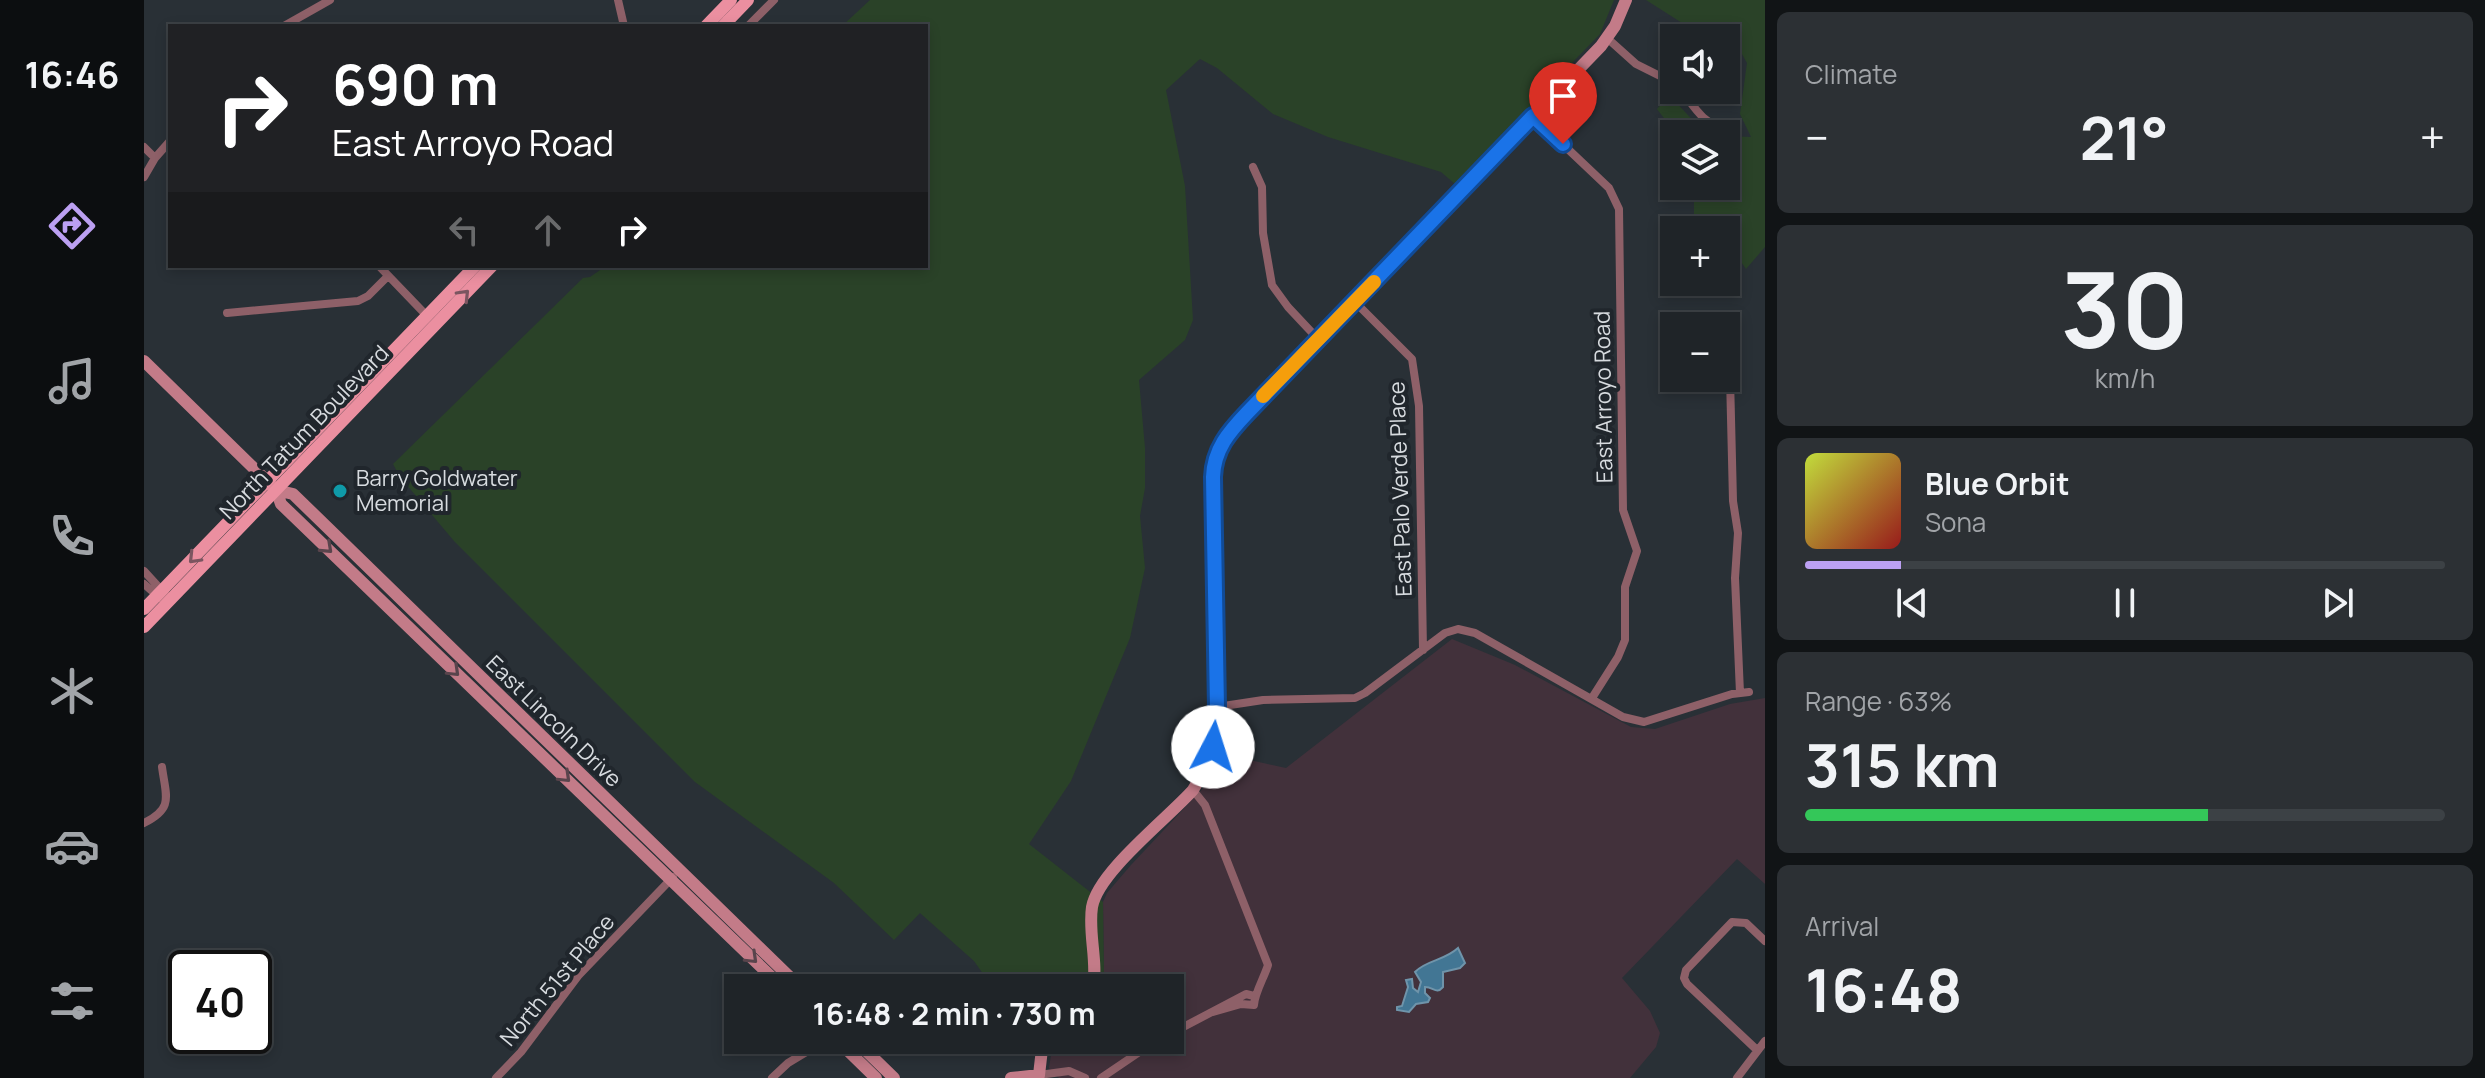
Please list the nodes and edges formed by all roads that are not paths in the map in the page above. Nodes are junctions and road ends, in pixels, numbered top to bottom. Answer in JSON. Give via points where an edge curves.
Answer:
{"nodes":[{"id":1,"x":330,"y":0,"type":"edge"},
{"id":2,"x":618,"y":0,"type":"edge"},
{"id":3,"x":731,"y":0,"type":"edge"},
{"id":4,"x":748,"y":0,"type":"edge"},
{"id":5,"x":774,"y":0,"type":"edge"},
{"id":6,"x":1626,"y":0,"type":"edge"},
{"id":7,"x":288,"y":24,"type":"edge"},
{"id":8,"x":624,"y":24,"type":"edge"},
{"id":9,"x":708,"y":24,"type":"edge"},
{"id":10,"x":725,"y":24,"type":"edge"},
{"id":11,"x":750,"y":24,"type":"edge"},
{"id":12,"x":1607,"y":38,"type":"junction"},
{"id":13,"x":1660,"y":76,"type":"edge"},
{"id":14,"x":1692,"y":104,"type":"edge"},
{"id":15,"x":1533,"y":116,"type":"junction"},
{"id":16,"x":1705,"y":120,"type":"edge"},
{"id":17,"x":168,"y":143,"type":"edge"},
{"id":18,"x":144,"y":147,"type":"edge"},
{"id":19,"x":155,"y":158,"type":"junction"},
{"id":20,"x":1253,"y":167,"type":"dead end"},
{"id":21,"x":144,"y":177,"type":"edge"},
{"id":22,"x":380,"y":268,"type":"edge"},
{"id":23,"x":473,"y":268,"type":"edge"},
{"id":24,"x":490,"y":268,"type":"edge"},
{"id":25,"x":387,"y":277,"type":"junction"},
{"id":26,"x":1355,"y":302,"type":"junction"},
{"id":27,"x":227,"y":313,"type":"dead end"},
{"id":28,"x":432,"y":320,"type":"junction"},
{"id":29,"x":1318,"y":339,"type":"junction"},
{"id":30,"x":144,"y":361,"type":"edge"},
{"id":31,"x":1730,"y":392,"type":"edge"},
{"id":32,"x":272,"y":486,"type":"junction"},
{"id":33,"x":144,"y":571,"type":"edge"},
{"id":34,"x":144,"y":584,"type":"edge"},
{"id":35,"x":163,"y":596,"type":"junction"},
{"id":36,"x":144,"y":609,"type":"edge"},
{"id":37,"x":144,"y":627,"type":"edge"},
{"id":38,"x":1423,"y":650,"type":"junction"},
{"id":39,"x":1592,"y":698,"type":"junction"},
{"id":40,"x":1217,"y":707,"type":"junction"},
{"id":41,"x":162,"y":767,"type":"dead end"},
{"id":42,"x":1193,"y":790,"type":"junction"},
{"id":43,"x":144,"y":823,"type":"edge"},
{"id":44,"x":675,"y":875,"type":"junction"},
{"id":45,"x":1765,"y":941,"type":"edge"},
{"id":46,"x":770,"y":974,"type":"edge"},
{"id":47,"x":785,"y":974,"type":"edge"},
{"id":48,"x":1094,"y":974,"type":"edge"},
{"id":49,"x":1184,"y":1027,"type":"edge"},
{"id":50,"x":1765,"y":1041,"type":"edge"},
{"id":51,"x":1757,"y":1050,"type":"junction"},
{"id":52,"x":803,"y":1054,"type":"edge"},
{"id":53,"x":851,"y":1054,"type":"edge"},
{"id":54,"x":869,"y":1054,"type":"edge"},
{"id":55,"x":1043,"y":1054,"type":"edge"},
{"id":56,"x":1136,"y":1054,"type":"edge"},
{"id":57,"x":1046,"y":1076,"type":"edge"},
{"id":58,"x":496,"y":1078,"type":"edge"},
{"id":59,"x":772,"y":1078,"type":"edge"},
{"id":60,"x":876,"y":1078,"type":"edge"},
{"id":61,"x":894,"y":1078,"type":"edge"},
{"id":62,"x":1011,"y":1078,"type":"edge"},
{"id":63,"x":1085,"y":1078,"type":"edge"},
{"id":64,"x":1101,"y":1078,"type":"edge"},
{"id":65,"x":1737,"y":1078,"type":"edge"}],
"edges":[{"from":1,"to":7,"type":"street"},
{"from":2,"to":8,"type":"street"},
{"from":3,"to":9,"type":"main road"},
{"from":4,"to":10,"type":"main road"},
{"from":5,"to":11,"type":"street"},
{"from":6,"to":12,"type":"street"},
{"from":12,"to":13,"type":"street","via":[[1636,64]]},
{"from":12,"to":15,"type":"street"},
{"from":14,"to":16,"type":"street"},
{"from":15,"to":26,"type":"street"},
{"from":15,"to":39,"type":"street","name":"East Arroyo Road","via":[[1609,188],[1619,209],[1623,510],[1637,551],[1625,587],[1623,647]]},
{"from":17,"to":19,"type":"street"},
{"from":18,"to":19,"type":"street"},
{"from":19,"to":21,"type":"street"},
{"from":20,"to":29,"type":"street","via":[[1262,187],[1272,285]]},
{"from":22,"to":25,"type":"street"},
{"from":23,"to":28,"type":"main road","name":"North Tatum Boulevard"},
{"from":28,"to":24,"type":"main road","name":"North Tatum Boulevard","one_way":true},
{"from":25,"to":27,"type":"street","via":[[358,301]]},
{"from":25,"to":28,"type":"street"},
{"from":26,"to":29,"type":"street"},
{"from":26,"to":38,"type":"street","name":"East Palo Verde Place","via":[[1412,359],[1419,406]]},
{"from":28,"to":32,"type":"main road","name":"North Tatum Boulevard"},
{"from":29,"to":40,"type":"street","via":[[1217,453]]},
{"from":30,"to":32,"type":"street","name":"East Lincoln Drive"},
{"from":31,"to":39,"type":"street","via":[[1744,692],[1639,722]]},
{"from":32,"to":35,"type":"main road","name":"North Tatum Boulevard"},
{"from":32,"to":44,"type":"street","name":"East Lincoln Drive","via":[[293,494]]},
{"from":33,"to":35,"type":"street"},
{"from":34,"to":35,"type":"street"},
{"from":35,"to":36,"type":"main road","name":"North Tatum Boulevard"},
{"from":35,"to":37,"type":"main road","name":"North Tatum Boulevard"},
{"from":38,"to":39,"type":"street","via":[[1450,631],[1469,630]]},
{"from":38,"to":40,"type":"street","via":[[1355,698]]},
{"from":40,"to":42,"type":"street","via":[[1210,760]]},
{"from":41,"to":43,"type":"street","via":[[165,810]]},
{"from":42,"to":48,"type":"street","via":[[1098,890],[1091,922]]},
{"from":42,"to":49,"type":"street","via":[[1205,805],[1268,965],[1254,1000],[1246,994]]},
{"from":44,"to":46,"type":"street","name":"East Lincoln Drive","one_way":true},
{"from":44,"to":47,"type":"street","name":"East Lincoln Drive"},
{"from":44,"to":58,"type":"street","name":"North 51st Place","via":[[578,976]]},
{"from":45,"to":51,"type":"street","via":[[1746,923],[1732,922],[1684,978]]},
{"from":50,"to":51,"type":"street"},
{"from":51,"to":65,"type":"street"},
{"from":52,"to":59,"type":"street"},
{"from":53,"to":60,"type":"street"},
{"from":54,"to":61,"type":"street"},
{"from":55,"to":57,"type":"street"},
{"from":56,"to":64,"type":"street"},
{"from":57,"to":62,"type":"street"},
{"from":57,"to":63,"type":"street","via":[[1069,1071]]}]}
